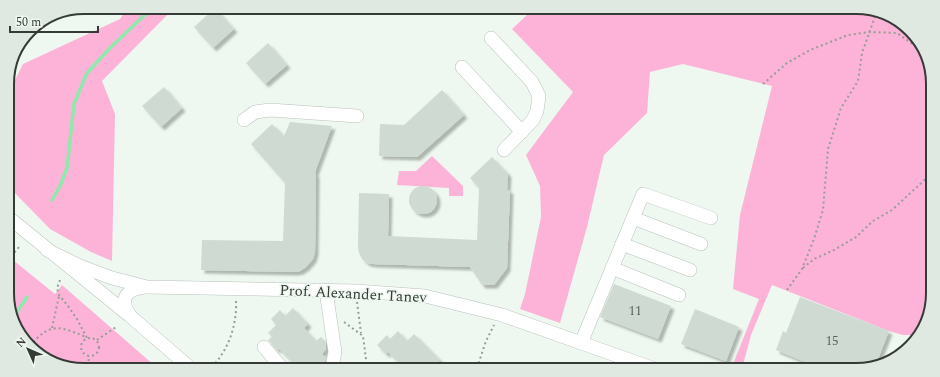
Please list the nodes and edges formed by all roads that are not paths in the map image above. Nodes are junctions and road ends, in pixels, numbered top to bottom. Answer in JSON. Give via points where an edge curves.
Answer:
{"nodes":[{"id":1,"x":491,"y":38,"type":"dead end"},
{"id":2,"x":462,"y":67,"type":"dead end"},
{"id":3,"x":357,"y":116,"type":"dead end"},
{"id":4,"x":244,"y":120,"type":"dead end"},
{"id":5,"x":522,"y":132,"type":"junction"},
{"id":6,"x":504,"y":150,"type":"dead end"},
{"id":7,"x":632,"y":218,"type":"junction"},
{"id":8,"x":711,"y":218,"type":"dead end"},
{"id":9,"x":14,"y":222,"type":"edge"},
{"id":10,"x":622,"y":244,"type":"junction"},
{"id":11,"x":701,"y":244,"type":"dead end"},
{"id":12,"x":47,"y":250,"type":"junction"},
{"id":13,"x":612,"y":268,"type":"junction"},
{"id":14,"x":690,"y":270,"type":"dead end"},
{"id":15,"x":146,"y":287,"type":"junction"},
{"id":16,"x":326,"y":291,"type":"junction"},
{"id":17,"x":679,"y":295,"type":"dead end"},
{"id":18,"x":130,"y":316,"type":"junction"},
{"id":19,"x":581,"y":342,"type":"junction"},
{"id":20,"x":264,"y":347,"type":"dead end"},
{"id":21,"x":185,"y":363,"type":"edge"},
{"id":22,"x":278,"y":363,"type":"edge"},
{"id":23,"x":333,"y":363,"type":"edge"},
{"id":24,"x":639,"y":363,"type":"edge"}],
"edges":[{"from":1,"to":5,"type":"street","via":[[532,82],[539,96],[533,120]]},
{"from":2,"to":5,"type":"street"},
{"from":3,"to":4,"type":"street","via":[[270,110],[256,112]]},
{"from":5,"to":6,"type":"street"},
{"from":7,"to":8,"type":"street","via":[[643,194]]},
{"from":7,"to":10,"type":"street"},
{"from":7,"to":11,"type":"street"},
{"from":9,"to":12,"type":"street"},
{"from":10,"to":13,"type":"street"},
{"from":10,"to":14,"type":"street"},
{"from":12,"to":15,"type":"street","name":"Prof. Alexander Tanev","via":[[112,278]]},
{"from":12,"to":18,"type":"street"},
{"from":13,"to":17,"type":"street"},
{"from":13,"to":19,"type":"street"},
{"from":15,"to":16,"type":"street","name":"Prof. Alexander Tanev"},
{"from":15,"to":18,"type":"street","via":[[136,288],[126,295],[124,307]]},
{"from":16,"to":19,"type":"street","name":"Prof. Alexander Tanev","via":[[425,296],[500,314]]},
{"from":16,"to":23,"type":"street","via":[[335,352]]},
{"from":18,"to":21,"type":"street"},
{"from":19,"to":24,"type":"street","name":"Prof. Alexander Tanev"},
{"from":20,"to":22,"type":"street"}]}
